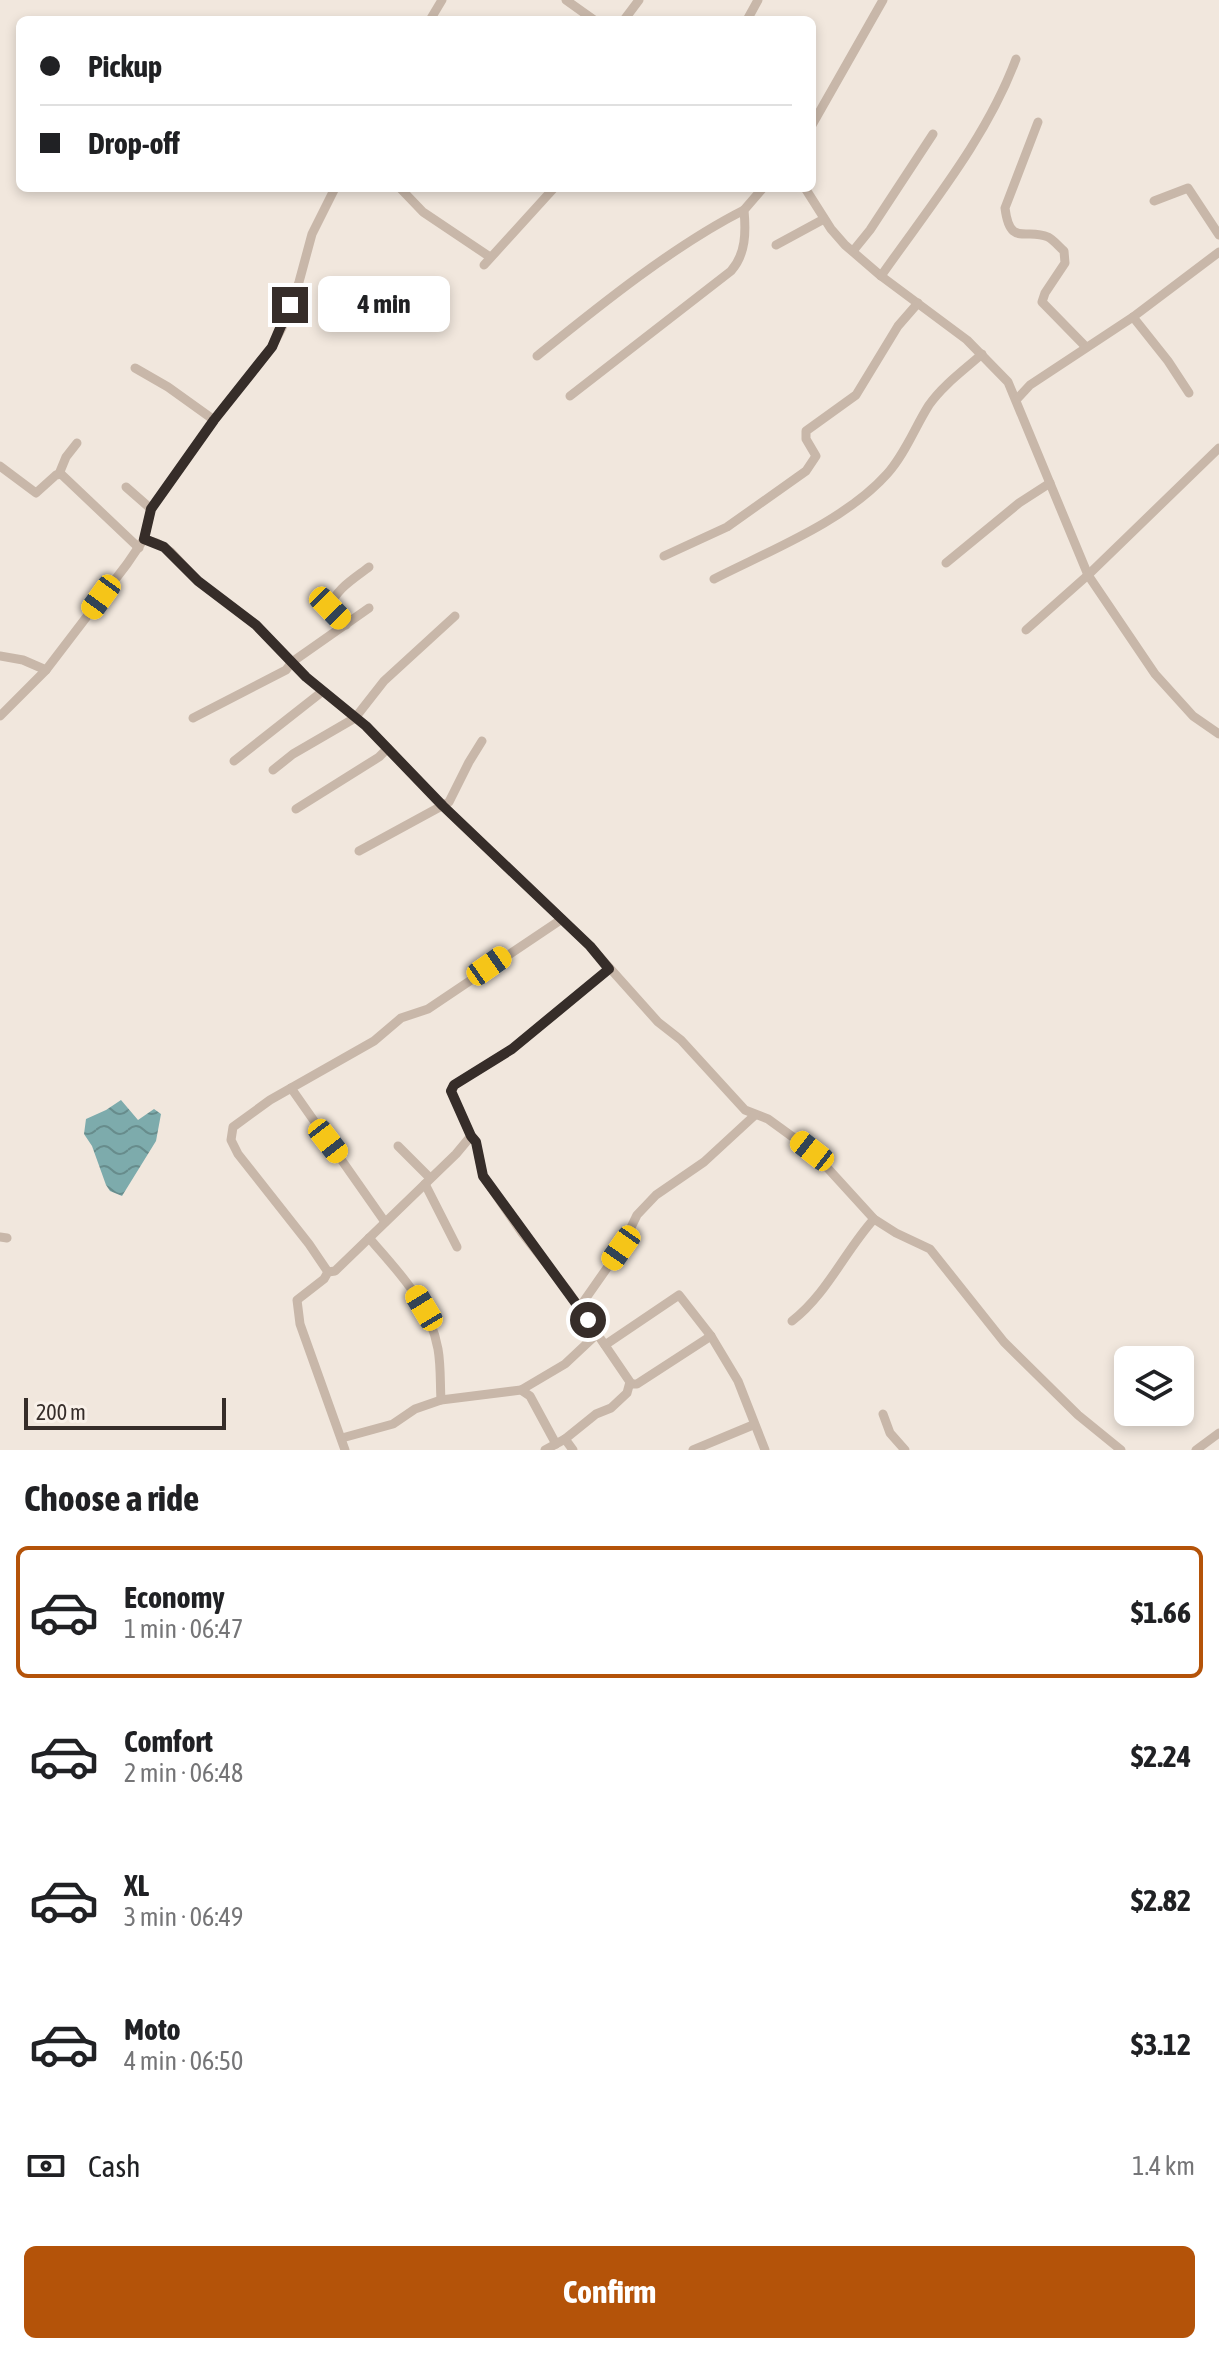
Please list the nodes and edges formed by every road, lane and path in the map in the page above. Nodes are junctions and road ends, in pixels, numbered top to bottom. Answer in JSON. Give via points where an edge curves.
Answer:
{"nodes":[{"id":1,"x":566,"y":0,"type":"edge"},
{"id":2,"x":883,"y":0,"type":"edge"},
{"id":3,"x":588,"y":16,"type":"edge"},
{"id":4,"x":1016,"y":59,"type":"dead end"},
{"id":5,"x":816,"y":118,"type":"edge"},
{"id":6,"x":1038,"y":122,"type":"dead end"},
{"id":7,"x":933,"y":134,"type":"dead end"},
{"id":8,"x":333,"y":192,"type":"edge"},
{"id":9,"x":404,"y":192,"type":"edge"},
{"id":10,"x":550,"y":192,"type":"edge"},
{"id":11,"x":760,"y":192,"type":"edge"},
{"id":12,"x":807,"y":192,"type":"edge"},
{"id":13,"x":1154,"y":201,"type":"dead end"},
{"id":14,"x":744,"y":210,"type":"junction"},
{"id":15,"x":824,"y":219,"type":"junction"},
{"id":16,"x":1219,"y":235,"type":"edge"},
{"id":17,"x":776,"y":245,"type":"dead end"},
{"id":18,"x":853,"y":251,"type":"junction"},
{"id":19,"x":1219,"y":252,"type":"edge"},
{"id":20,"x":881,"y":276,"type":"junction"},
{"id":21,"x":918,"y":303,"type":"junction"},
{"id":22,"x":1133,"y":317,"type":"junction"},
{"id":23,"x":1086,"y":347,"type":"junction"},
{"id":24,"x":982,"y":354,"type":"junction"},
{"id":25,"x":537,"y":356,"type":"dead end"},
{"id":26,"x":135,"y":368,"type":"dead end"},
{"id":27,"x":1008,"y":382,"type":"junction"},
{"id":28,"x":1030,"y":385,"type":"junction"},
{"id":29,"x":1189,"y":393,"type":"dead end"},
{"id":30,"x":570,"y":396,"type":"dead end"},
{"id":31,"x":1017,"y":399,"type":"junction"},
{"id":32,"x":214,"y":420,"type":"junction"},
{"id":33,"x":77,"y":443,"type":"dead end"},
{"id":34,"x":1219,"y":448,"type":"edge"},
{"id":35,"x":0,"y":466,"type":"edge"},
{"id":36,"x":59,"y":474,"type":"junction"},
{"id":37,"x":1050,"y":483,"type":"junction"},
{"id":38,"x":126,"y":487,"type":"dead end"},
{"id":39,"x":151,"y":509,"type":"junction"},
{"id":40,"x":142,"y":544,"type":"junction"},
{"id":41,"x":664,"y":556,"type":"dead end"},
{"id":42,"x":946,"y":563,"type":"dead end"},
{"id":43,"x":369,"y":567,"type":"dead end"},
{"id":44,"x":1088,"y":575,"type":"junction"},
{"id":45,"x":714,"y":579,"type":"dead end"},
{"id":46,"x":369,"y":608,"type":"dead end"},
{"id":47,"x":455,"y":616,"type":"dead end"},
{"id":48,"x":346,"y":625,"type":"junction"},
{"id":49,"x":1026,"y":630,"type":"dead end"},
{"id":50,"x":0,"y":656,"type":"edge"},
{"id":51,"x":292,"y":662,"type":"junction"},
{"id":52,"x":46,"y":670,"type":"junction"},
{"id":53,"x":323,"y":691,"type":"junction"},
{"id":54,"x":0,"y":716,"type":"edge"},
{"id":55,"x":193,"y":718,"type":"dead end"},
{"id":56,"x":355,"y":718,"type":"junction"},
{"id":57,"x":1219,"y":734,"type":"edge"},
{"id":58,"x":482,"y":741,"type":"dead end"},
{"id":59,"x":388,"y":748,"type":"junction"},
{"id":60,"x":234,"y":761,"type":"dead end"},
{"id":61,"x":273,"y":770,"type":"dead end"},
{"id":62,"x":443,"y":806,"type":"junction"},
{"id":63,"x":296,"y":809,"type":"dead end"},
{"id":64,"x":359,"y":851,"type":"dead end"},
{"id":65,"x":562,"y":919,"type":"junction"},
{"id":66,"x":609,"y":969,"type":"junction"},
{"id":67,"x":291,"y":1088,"type":"junction"},
{"id":68,"x":755,"y":1115,"type":"junction"},
{"id":69,"x":471,"y":1136,"type":"junction"},
{"id":70,"x":398,"y":1146,"type":"dead end"},
{"id":71,"x":428,"y":1181,"type":"junction"},
{"id":72,"x":874,"y":1219,"type":"junction"},
{"id":73,"x":385,"y":1222,"type":"junction"},
{"id":74,"x":369,"y":1238,"type":"junction"},
{"id":75,"x":457,"y":1247,"type":"dead end"},
{"id":76,"x":328,"y":1272,"type":"junction"},
{"id":77,"x":579,"y":1308,"type":"junction"},
{"id":78,"x":792,"y":1321,"type":"dead end"},
{"id":79,"x":597,"y":1334,"type":"junction"},
{"id":80,"x":711,"y":1336,"type":"junction"},
{"id":81,"x":605,"y":1345,"type":"junction"},
{"id":82,"x":630,"y":1384,"type":"junction"},
{"id":83,"x":521,"y":1390,"type":"junction"},
{"id":84,"x":441,"y":1400,"type":"junction"},
{"id":85,"x":883,"y":1414,"type":"dead end"},
{"id":86,"x":753,"y":1425,"type":"junction"},
{"id":87,"x":1219,"y":1433,"type":"edge"},
{"id":88,"x":342,"y":1438,"type":"junction"},
{"id":89,"x":561,"y":1442,"type":"junction"},
{"id":90,"x":345,"y":1450,"type":"edge"},
{"id":91,"x":545,"y":1450,"type":"edge"},
{"id":92,"x":573,"y":1450,"type":"edge"},
{"id":93,"x":693,"y":1450,"type":"edge"},
{"id":94,"x":765,"y":1450,"type":"edge"},
{"id":95,"x":905,"y":1450,"type":"edge"},
{"id":96,"x":1121,"y":1450,"type":"edge"},
{"id":97,"x":1196,"y":1450,"type":"edge"}],
"edges":[{"from":1,"to":3,"type":"street"},
{"from":2,"to":5,"type":"street"},
{"from":4,"to":20,"type":"street","via":[[959,168]]},
{"from":6,"to":23,"type":"street","via":[[1005,208],[1006,220],[1019,234],[1045,236],[1064,251],[1065,263],[1042,302]]},
{"from":7,"to":18,"type":"street"},
{"from":8,"to":32,"type":"street","via":[[312,234],[278,337]]},
{"from":9,"to":10,"type":"street","via":[[487,261]]},
{"from":11,"to":14,"type":"street"},
{"from":12,"to":15,"type":"street"},
{"from":13,"to":16,"type":"street","via":[[1188,188]]},
{"from":14,"to":25,"type":"street","via":[[598,307]]},
{"from":14,"to":30,"type":"street","via":[[743,249],[731,271]]},
{"from":15,"to":17,"type":"street"},
{"from":15,"to":18,"type":"street"},
{"from":18,"to":20,"type":"street"},
{"from":19,"to":22,"type":"street"},
{"from":20,"to":21,"type":"street"},
{"from":21,"to":24,"type":"street"},
{"from":21,"to":41,"type":"street","via":[[856,395],[806,431],[816,456],[806,471],[727,527]]},
{"from":22,"to":23,"type":"street"},
{"from":22,"to":29,"type":"street"},
{"from":23,"to":28,"type":"street"},
{"from":24,"to":27,"type":"street"},
{"from":24,"to":45,"type":"street","via":[[930,404],[889,472],[873,488],[809,531]]},
{"from":26,"to":32,"type":"street"},
{"from":27,"to":28,"type":"street"},
{"from":27,"to":31,"type":"street"},
{"from":28,"to":31,"type":"street"},
{"from":31,"to":37,"type":"street"},
{"from":32,"to":39,"type":"street"},
{"from":33,"to":36,"type":"street"},
{"from":34,"to":44,"type":"street"},
{"from":35,"to":36,"type":"street","via":[[36,493]]},
{"from":36,"to":40,"type":"street"},
{"from":37,"to":42,"type":"street"},
{"from":37,"to":44,"type":"street"},
{"from":38,"to":39,"type":"street"},
{"from":39,"to":40,"type":"street"},
{"from":40,"to":51,"type":"street","via":[[157,543],[171,552]]},
{"from":40,"to":52,"type":"street"},
{"from":43,"to":48,"type":"street","via":[[332,600],[330,608]]},
{"from":44,"to":49,"type":"street"},
{"from":44,"to":57,"type":"street","via":[[1155,674],[1193,716]]},
{"from":46,"to":48,"type":"street"},
{"from":47,"to":56,"type":"street","via":[[384,681]]},
{"from":48,"to":51,"type":"street"},
{"from":50,"to":52,"type":"street"},
{"from":51,"to":53,"type":"street"},
{"from":51,"to":55,"type":"street","via":[[286,670]]},
{"from":52,"to":54,"type":"street"},
{"from":53,"to":56,"type":"street"},
{"from":53,"to":60,"type":"street"},
{"from":56,"to":59,"type":"street"},
{"from":56,"to":61,"type":"street"},
{"from":58,"to":62,"type":"street"},
{"from":59,"to":62,"type":"street"},
{"from":59,"to":63,"type":"street"},
{"from":62,"to":64,"type":"street"},
{"from":62,"to":65,"type":"street"},
{"from":65,"to":66,"type":"street"},
{"from":65,"to":67,"type":"street","via":[[428,1009],[401,1018],[374,1041]]},
{"from":66,"to":68,"type":"street","via":[[731,1097]]},
{"from":66,"to":69,"type":"street","via":[[512,1049],[454,1085],[453,1100]]},
{"from":67,"to":73,"type":"street"},
{"from":67,"to":76,"type":"street","via":[[237,1123],[231,1140]]},
{"from":68,"to":72,"type":"street","via":[[812,1151]]},
{"from":68,"to":77,"type":"street","via":[[637,1215]]},
{"from":69,"to":71,"type":"street"},
{"from":69,"to":77,"type":"street","via":[[483,1176]]},
{"from":70,"to":71,"type":"street"},
{"from":71,"to":73,"type":"street"},
{"from":71,"to":75,"type":"street"},
{"from":72,"to":78,"type":"street","via":[[815,1301]]},
{"from":72,"to":96,"type":"street","via":[[930,1249],[1004,1342]]},
{"from":73,"to":74,"type":"street"},
{"from":74,"to":76,"type":"street"},
{"from":74,"to":84,"type":"street","via":[[424,1308],[438,1350]]},
{"from":76,"to":88,"type":"street","via":[[300,1297],[297,1308]]},
{"from":77,"to":79,"type":"street"},
{"from":79,"to":81,"type":"street"},
{"from":79,"to":83,"type":"street","via":[[565,1364]]},
{"from":80,"to":81,"type":"street","via":[[679,1295]]},
{"from":80,"to":82,"type":"street"},
{"from":80,"to":86,"type":"street","via":[[738,1381]]},
{"from":81,"to":82,"type":"street"},
{"from":82,"to":89,"type":"street","via":[[611,1408]]},
{"from":83,"to":84,"type":"street"},
{"from":83,"to":89,"type":"street"},
{"from":84,"to":88,"type":"street","via":[[393,1424]]},
{"from":85,"to":95,"type":"street"},
{"from":86,"to":93,"type":"street"},
{"from":86,"to":94,"type":"street"},
{"from":87,"to":97,"type":"street"},
{"from":88,"to":90,"type":"street"},
{"from":89,"to":91,"type":"street"},
{"from":89,"to":92,"type":"street"}]}
